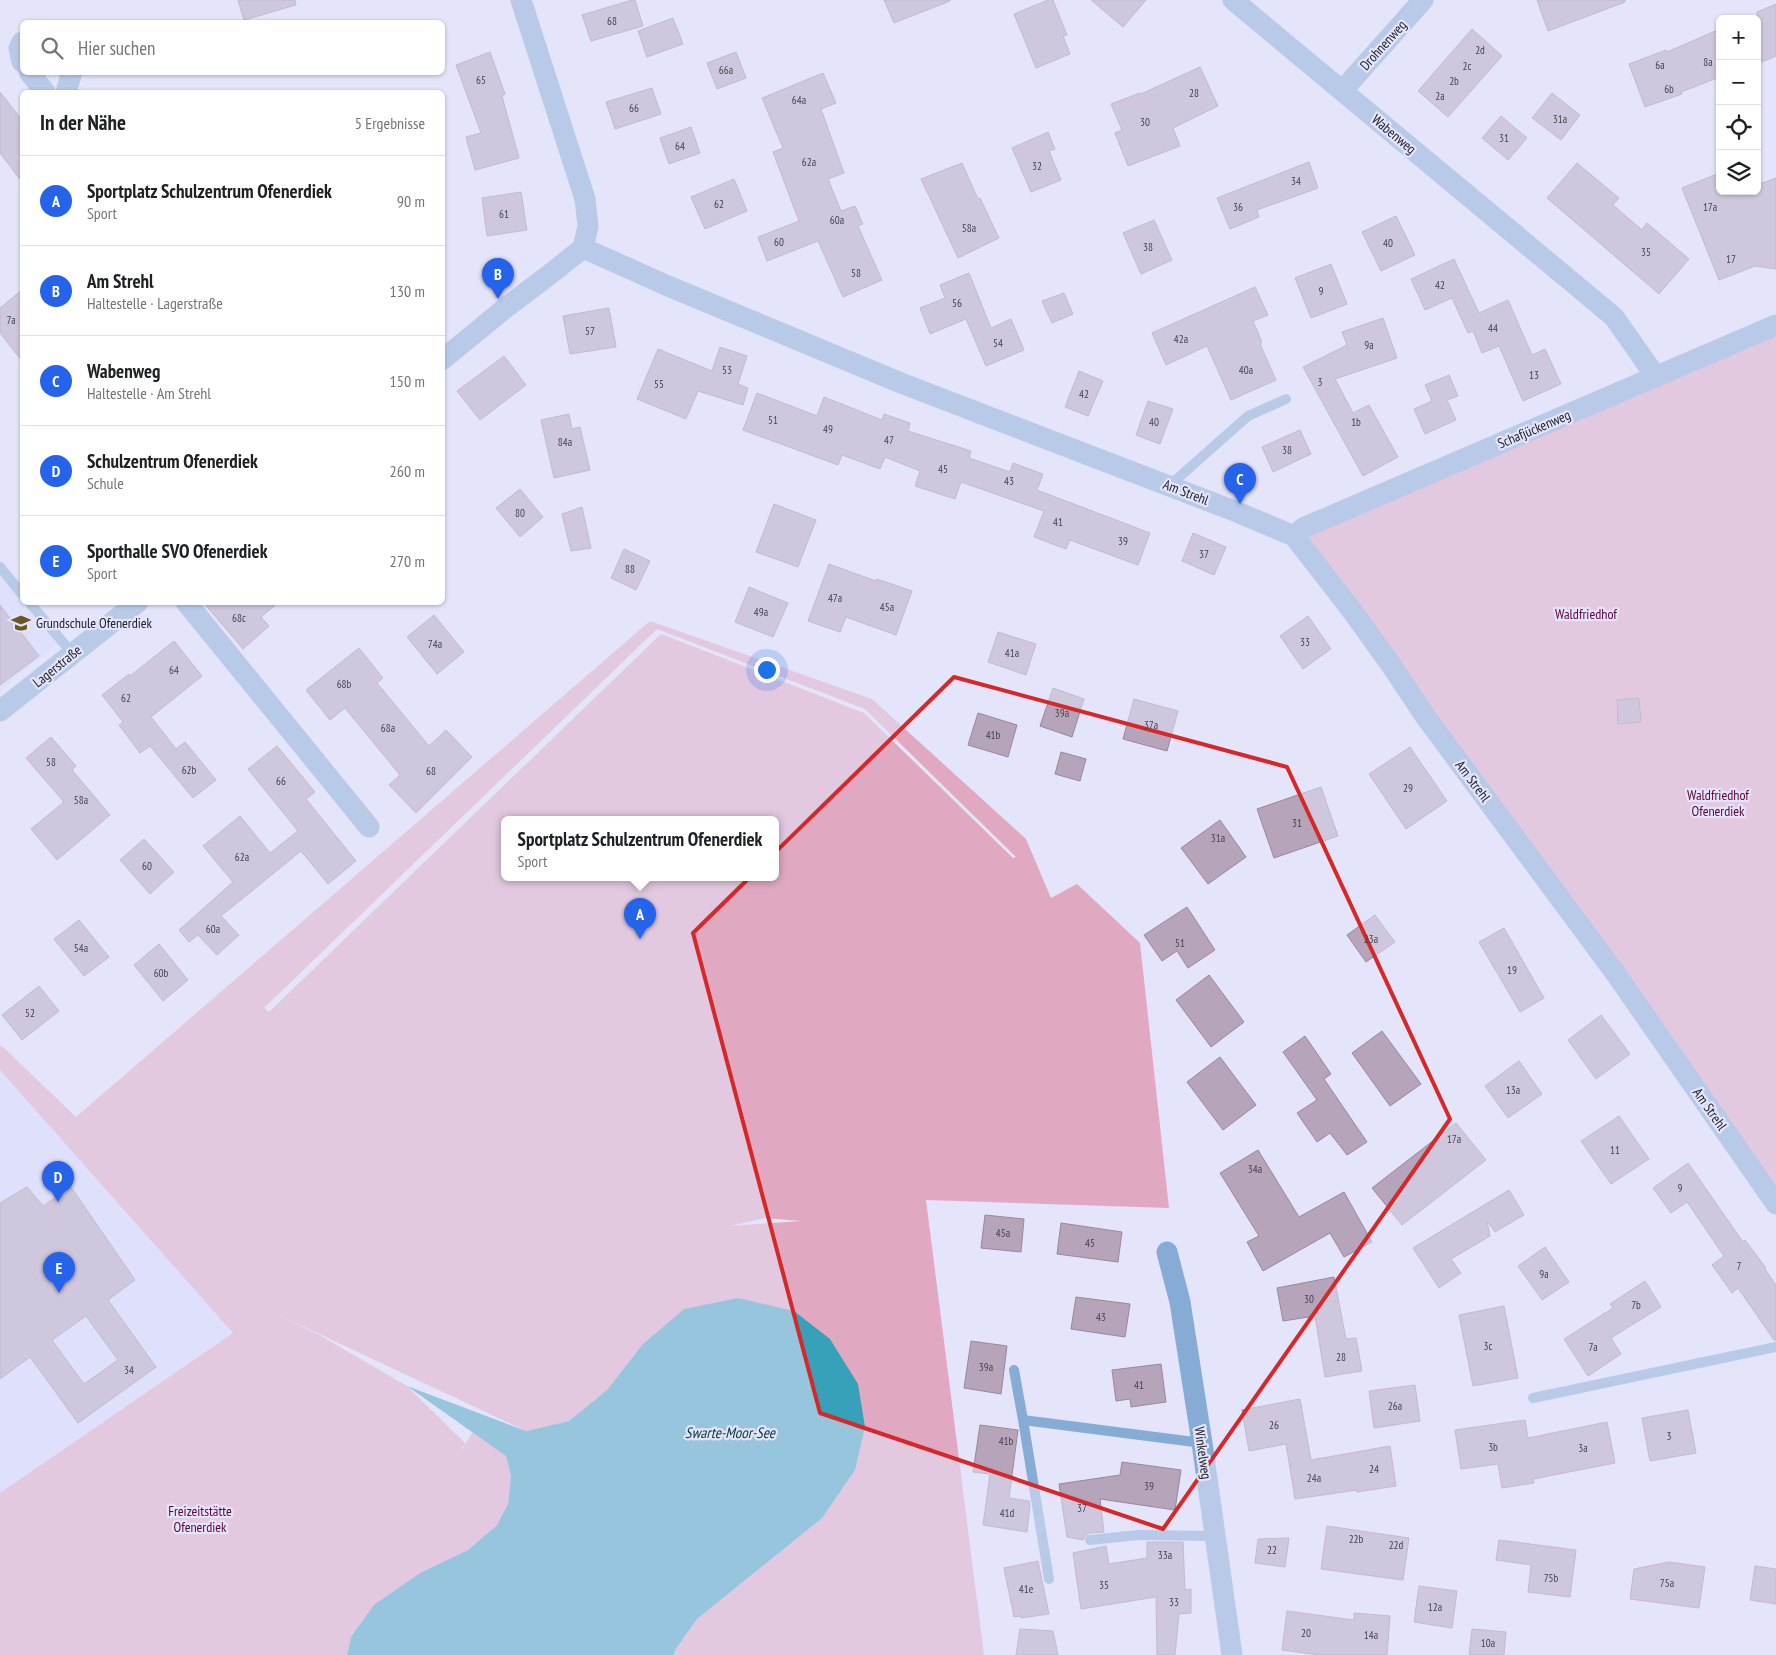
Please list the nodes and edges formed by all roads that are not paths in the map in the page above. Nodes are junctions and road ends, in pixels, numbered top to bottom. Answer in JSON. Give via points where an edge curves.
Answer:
{"nodes":[{"id":1,"x":521,"y":0,"type":"edge"},
{"id":2,"x":1233,"y":0,"type":"edge"},
{"id":3,"x":1423,"y":0,"type":"edge"},
{"id":4,"x":31,"y":75,"type":"edge"},
{"id":5,"x":71,"y":75,"type":"edge"},
{"id":6,"x":43,"y":90,"type":"edge"},
{"id":7,"x":67,"y":90,"type":"edge"},
{"id":8,"x":1342,"y":91,"type":"junction"},
{"id":9,"x":583,"y":248,"type":"junction"},
{"id":10,"x":1776,"y":325,"type":"edge"},
{"id":11,"x":445,"y":358,"type":"edge"},
{"id":12,"x":1656,"y":376,"type":"junction"},
{"id":13,"x":1286,"y":399,"type":"dead end"},
{"id":14,"x":1169,"y":486,"type":"junction"},
{"id":15,"x":1294,"y":536,"type":"junction"},
{"id":16,"x":0,"y":567,"type":"edge"},
{"id":17,"x":20,"y":592,"type":"edge"},
{"id":18,"x":31,"y":605,"type":"edge"},
{"id":19,"x":134,"y":605,"type":"edge"},
{"id":20,"x":188,"y":605,"type":"edge"},
{"id":21,"x":72,"y":654,"type":"junction"},
{"id":22,"x":0,"y":711,"type":"edge"},
{"id":23,"x":370,"y":827,"type":"dead end"},
{"id":24,"x":1776,"y":1204,"type":"edge"},
{"id":25,"x":1167,"y":1252,"type":"dead end"},
{"id":26,"x":1776,"y":1347,"type":"edge"},
{"id":27,"x":1014,"y":1370,"type":"dead end"},
{"id":28,"x":1533,"y":1398,"type":"dead end"},
{"id":29,"x":1023,"y":1420,"type":"junction"},
{"id":30,"x":1202,"y":1443,"type":"junction"},
{"id":31,"x":1215,"y":1536,"type":"junction"},
{"id":32,"x":1090,"y":1540,"type":"dead end"},
{"id":33,"x":1048,"y":1579,"type":"dead end"},
{"id":34,"x":1232,"y":1655,"type":"edge"}],
"edges":[{"from":1,"to":9,"type":"street","via":[[585,199],[588,226]]},
{"from":2,"to":8,"type":"street","name":"Wabenweg"},
{"from":3,"to":8,"type":"street","name":"Drohnenweg"},
{"from":4,"to":6,"type":"street"},
{"from":5,"to":7,"type":"street"},
{"from":8,"to":12,"type":"street","name":"Wabenweg","via":[[1614,317]]},
{"from":9,"to":11,"type":"street"},
{"from":9,"to":14,"type":"street","name":"Am Strehl","via":[[901,383]]},
{"from":10,"to":12,"type":"street","name":"Schafjückenweg"},
{"from":12,"to":15,"type":"street","name":"Schafjückenweg","via":[[1303,528]]},
{"from":13,"to":14,"type":"lane","via":[[1248,416]]},
{"from":14,"to":15,"type":"street","name":"Am Strehl"},
{"from":15,"to":24,"type":"street","name":"Am Strehl","via":[[1616,974]]},
{"from":16,"to":17,"type":"lane"},
{"from":18,"to":21,"type":"lane"},
{"from":19,"to":21,"type":"street","name":"Lagerstraße"},
{"from":20,"to":23,"type":"street"},
{"from":21,"to":22,"type":"street","name":"Lagerstraße"},
{"from":25,"to":30,"type":"street","name":"Winkelweg","via":[[1180,1302]]},
{"from":26,"to":28,"type":"lane"},
{"from":27,"to":29,"type":"lane"},
{"from":29,"to":30,"type":"lane"},
{"from":29,"to":33,"type":"lane"},
{"from":30,"to":31,"type":"street","name":"Winkelweg"},
{"from":31,"to":32,"type":"lane","via":[[1138,1535]]},
{"from":31,"to":34,"type":"street","name":"Winkelweg"}]}
